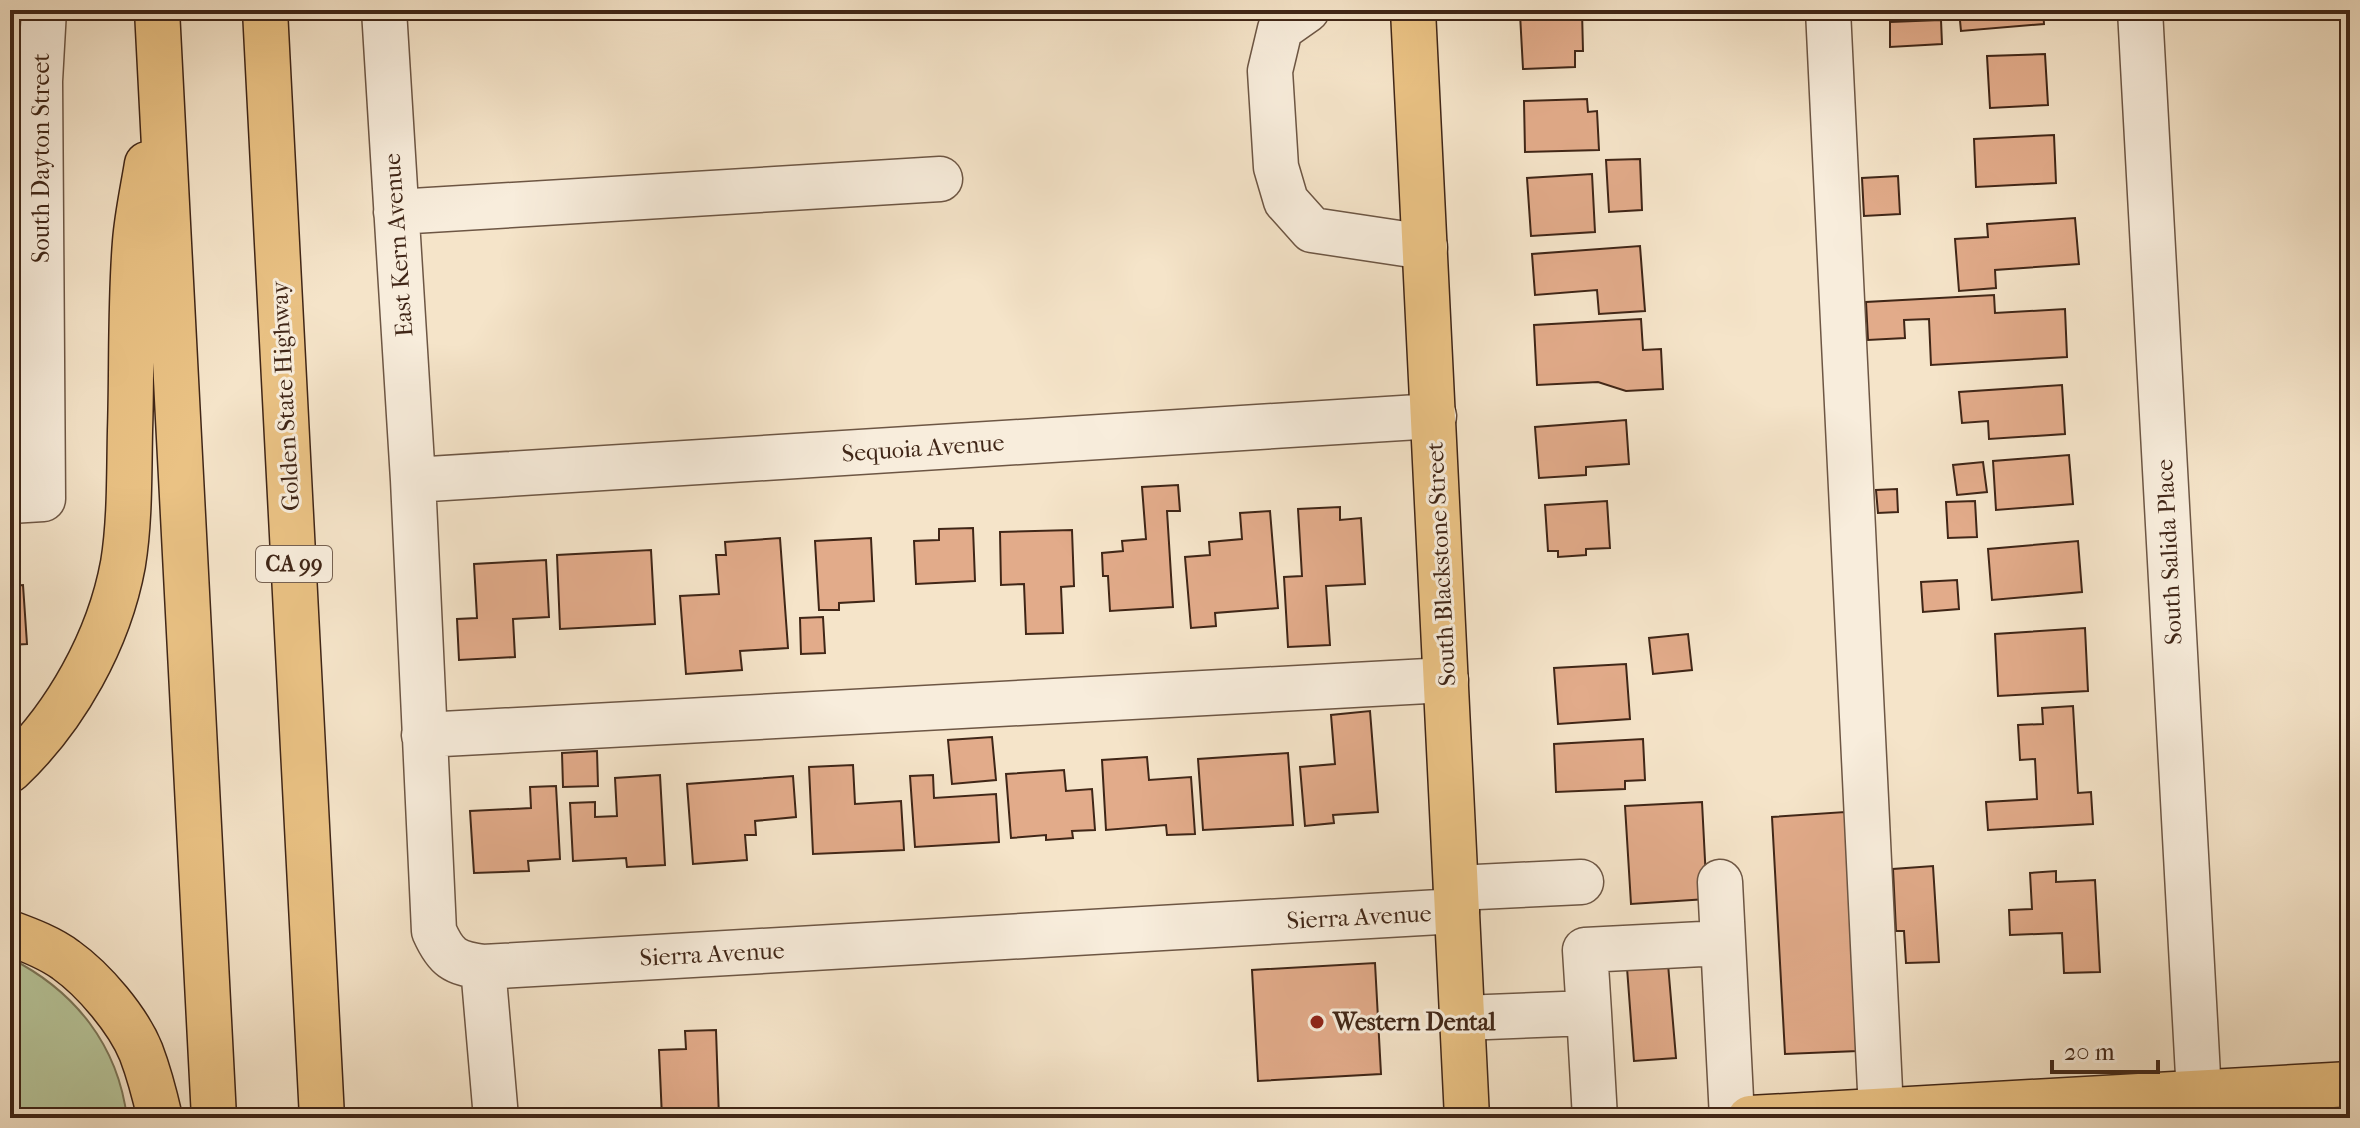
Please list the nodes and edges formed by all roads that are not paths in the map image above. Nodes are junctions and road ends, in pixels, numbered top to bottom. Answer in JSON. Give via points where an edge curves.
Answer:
{"nodes":[{"id":1,"x":44,"y":10,"type":"edge"},
{"id":2,"x":157,"y":10,"type":"edge"},
{"id":3,"x":265,"y":10,"type":"edge"},
{"id":4,"x":384,"y":10,"type":"edge"},
{"id":5,"x":1307,"y":10,"type":"edge"},
{"id":6,"x":1413,"y":10,"type":"edge"},
{"id":7,"x":1828,"y":10,"type":"edge"},
{"id":8,"x":2140,"y":10,"type":"edge"},
{"id":9,"x":161,"y":74,"type":"junction"},
{"id":10,"x":940,"y":179,"type":"dead end"},
{"id":11,"x":396,"y":212,"type":"junction"},
{"id":12,"x":25,"y":242,"type":"edge"},
{"id":13,"x":1425,"y":247,"type":"junction"},
{"id":14,"x":1434,"y":416,"type":"junction"},
{"id":15,"x":413,"y":480,"type":"junction"},
{"id":16,"x":27,"y":500,"type":"edge"},
{"id":17,"x":1446,"y":680,"type":"junction"},
{"id":18,"x":424,"y":735,"type":"junction"},
{"id":19,"x":10,"y":770,"type":"edge"},
{"id":20,"x":1581,"y":882,"type":"dead end"},
{"id":21,"x":1720,"y":882,"type":"dead end"},
{"id":22,"x":1457,"y":899,"type":"junction"},
{"id":23,"x":10,"y":933,"type":"edge"},
{"id":24,"x":1722,"y":943,"type":"junction"},
{"id":25,"x":483,"y":967,"type":"junction"},
{"id":26,"x":1589,"y":1013,"type":"junction"},
{"id":27,"x":1462,"y":1018,"type":"junction"},
{"id":28,"x":2350,"y":1084,"type":"edge"},
{"id":29,"x":2199,"y":1094,"type":"junction"},
{"id":30,"x":1881,"y":1111,"type":"junction"},
{"id":31,"x":160,"y":1118,"type":"edge"},
{"id":32,"x":214,"y":1118,"type":"edge"},
{"id":33,"x":322,"y":1118,"type":"edge"},
{"id":34,"x":496,"y":1118,"type":"edge"},
{"id":35,"x":1467,"y":1118,"type":"edge"},
{"id":36,"x":1595,"y":1118,"type":"edge"},
{"id":37,"x":1732,"y":1118,"type":"edge"},
{"id":38,"x":1750,"y":1118,"type":"edge"}],
"edges":[{"from":1,"to":12,"type":"street","name":"South Dayton Street"},
{"from":2,"to":9,"type":"main road"},
{"from":3,"to":33,"type":"main road","name":"Golden State Highway","number":"CA 99"},
{"from":4,"to":11,"type":"street","name":"East Kern Avenue"},
{"from":5,"to":13,"type":"street","via":[[1280,29],[1270,71],[1276,167],[1286,201],[1312,230]]},
{"from":6,"to":13,"type":"main road","name":"South Blackstone Street"},
{"from":7,"to":30,"type":"street"},
{"from":8,"to":29,"type":"street","name":"South Salida Place"},
{"from":9,"to":19,"type":"main road","via":[[135,241],[123,565],[92,656],[73,693]]},
{"from":9,"to":32,"type":"main road"},
{"from":10,"to":11,"type":"street"},
{"from":11,"to":15,"type":"street","name":"East Kern Avenue"},
{"from":12,"to":16,"type":"street","name":"South Dayton Street"},
{"from":13,"to":14,"type":"main road","name":"South Blackstone Street"},
{"from":14,"to":15,"type":"street","name":"Sequoia Avenue"},
{"from":14,"to":17,"type":"main road","name":"South Blackstone Street"},
{"from":15,"to":18,"type":"street","name":"Sierra Avenue"},
{"from":17,"to":18,"type":"street"},
{"from":17,"to":22,"type":"main road","name":"South Blackstone Street"},
{"from":18,"to":25,"type":"street","name":"Sierra Avenue","via":[[434,931],[452,959]]},
{"from":20,"to":22,"type":"street","name":"Sierra Avenue"},
{"from":21,"to":24,"type":"street"},
{"from":22,"to":25,"type":"street","name":"Sierra Avenue"},
{"from":22,"to":27,"type":"main road","name":"South Blackstone Street"},
{"from":23,"to":31,"type":"main road","via":[[66,960],[97,988],[140,1049]]},
{"from":24,"to":26,"type":"street","via":[[1585,950]]},
{"from":24,"to":37,"type":"street"},
{"from":25,"to":34,"type":"street"},
{"from":26,"to":27,"type":"street"},
{"from":26,"to":36,"type":"street"},
{"from":27,"to":35,"type":"main road","name":"South Blackstone Street"},
{"from":28,"to":29,"type":"main road"},
{"from":29,"to":30,"type":"main road"},
{"from":30,"to":38,"type":"main road"}]}
